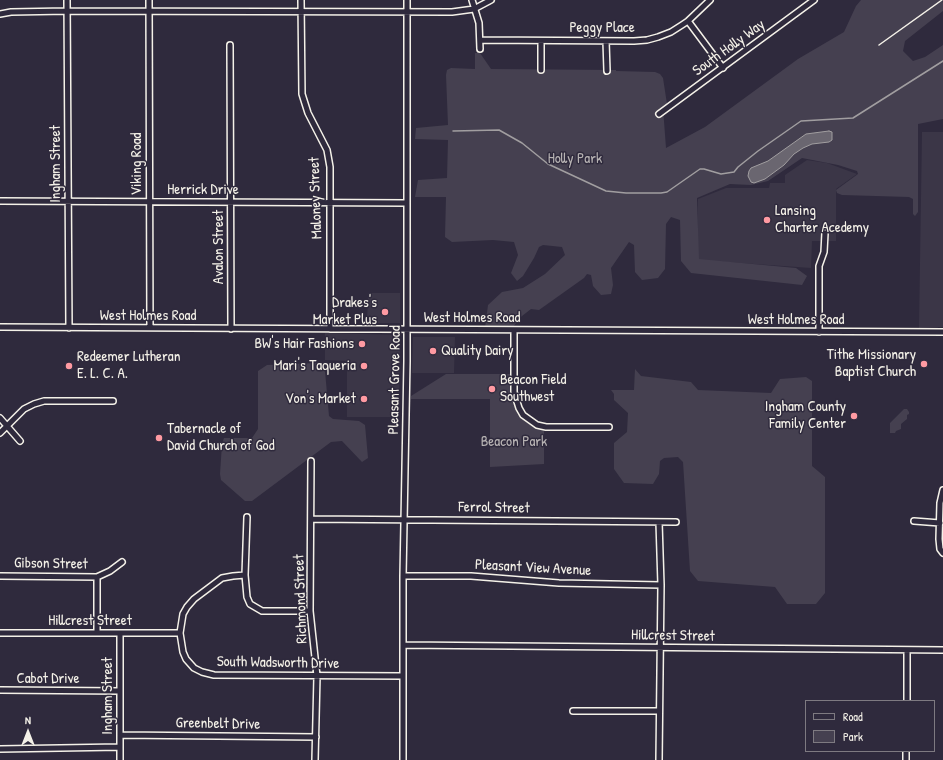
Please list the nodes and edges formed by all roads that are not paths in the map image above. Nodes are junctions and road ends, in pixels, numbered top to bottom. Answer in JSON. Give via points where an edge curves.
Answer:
{"nodes":[{"id":1,"x":67,"y":0,"type":"edge"},
{"id":2,"x":149,"y":0,"type":"edge"},
{"id":3,"x":301,"y":0,"type":"edge"},
{"id":4,"x":407,"y":0,"type":"edge"},
{"id":5,"x":472,"y":0,"type":"edge"},
{"id":6,"x":491,"y":0,"type":"edge"},
{"id":7,"x":710,"y":0,"type":"edge"},
{"id":8,"x":814,"y":0,"type":"edge"},
{"id":9,"x":474,"y":9,"type":"junction"},
{"id":10,"x":67,"y":11,"type":"junction"},
{"id":11,"x":149,"y":11,"type":"junction"},
{"id":12,"x":301,"y":12,"type":"junction"},
{"id":13,"x":407,"y":12,"type":"junction"},
{"id":14,"x":0,"y":14,"type":"edge"},
{"id":15,"x":688,"y":21,"type":"junction"},
{"id":16,"x":480,"y":40,"type":"junction"},
{"id":17,"x":541,"y":41,"type":"junction"},
{"id":18,"x":606,"y":41,"type":"junction"},
{"id":19,"x":230,"y":46,"type":"dead end"},
{"id":20,"x":480,"y":50,"type":"dead end"},
{"id":21,"x":723,"y":68,"type":"junction"},
{"id":22,"x":541,"y":70,"type":"dead end"},
{"id":23,"x":607,"y":71,"type":"dead end"},
{"id":24,"x":659,"y":114,"type":"dead end"},
{"id":25,"x":0,"y":201,"type":"edge"},
{"id":26,"x":68,"y":201,"type":"junction"},
{"id":27,"x":149,"y":202,"type":"junction"},
{"id":28,"x":231,"y":202,"type":"junction"},
{"id":29,"x":330,"y":202,"type":"junction"},
{"id":30,"x":407,"y":203,"type":"junction"},
{"id":31,"x":825,"y":233,"type":"dead end"},
{"id":32,"x":0,"y":327,"type":"edge"},
{"id":33,"x":68,"y":328,"type":"junction"},
{"id":34,"x":150,"y":328,"type":"junction"},
{"id":35,"x":230,"y":329,"type":"junction"},
{"id":36,"x":330,"y":329,"type":"junction"},
{"id":37,"x":407,"y":330,"type":"junction"},
{"id":38,"x":514,"y":330,"type":"junction"},
{"id":39,"x":819,"y":332,"type":"junction"},
{"id":40,"x":943,"y":332,"type":"edge"},
{"id":41,"x":112,"y":401,"type":"dead end"},
{"id":42,"x":0,"y":418,"type":"edge"},
{"id":43,"x":7,"y":426,"type":"junction"},
{"id":44,"x":609,"y":427,"type":"dead end"},
{"id":45,"x":0,"y":433,"type":"edge"},
{"id":46,"x":20,"y":441,"type":"dead end"},
{"id":47,"x":311,"y":461,"type":"dead end"},
{"id":48,"x":943,"y":490,"type":"edge"},
{"id":49,"x":247,"y":517,"type":"dead end"},
{"id":50,"x":311,"y":519,"type":"junction"},
{"id":51,"x":405,"y":519,"type":"junction"},
{"id":52,"x":914,"y":521,"type":"dead end"},
{"id":53,"x":659,"y":522,"type":"junction"},
{"id":54,"x":676,"y":522,"type":"dead end"},
{"id":55,"x":940,"y":523,"type":"junction"},
{"id":56,"x":943,"y":553,"type":"edge"},
{"id":57,"x":122,"y":562,"type":"dead end"},
{"id":58,"x":245,"y":575,"type":"junction"},
{"id":59,"x":0,"y":576,"type":"edge"},
{"id":60,"x":403,"y":576,"type":"junction"},
{"id":61,"x":97,"y":577,"type":"junction"},
{"id":62,"x":661,"y":585,"type":"junction"},
{"id":63,"x":310,"y":611,"type":"junction"},
{"id":64,"x":0,"y":633,"type":"edge"},
{"id":65,"x":97,"y":633,"type":"junction"},
{"id":66,"x":120,"y":633,"type":"junction"},
{"id":67,"x":180,"y":633,"type":"junction"},
{"id":68,"x":403,"y":645,"type":"junction"},
{"id":69,"x":660,"y":648,"type":"junction"},
{"id":70,"x":907,"y":650,"type":"junction"},
{"id":71,"x":943,"y":650,"type":"edge"},
{"id":72,"x":316,"y":676,"type":"junction"},
{"id":73,"x":403,"y":676,"type":"junction"},
{"id":74,"x":0,"y":690,"type":"edge"},
{"id":75,"x":120,"y":691,"type":"junction"},
{"id":76,"x":907,"y":700,"type":"edge"},
{"id":77,"x":573,"y":711,"type":"dead end"},
{"id":78,"x":659,"y":711,"type":"junction"},
{"id":79,"x":120,"y":735,"type":"junction"},
{"id":80,"x":316,"y":737,"type":"junction"},
{"id":81,"x":120,"y":747,"type":"junction"},
{"id":82,"x":0,"y":749,"type":"edge"},
{"id":83,"x":120,"y":760,"type":"edge"},
{"id":84,"x":316,"y":760,"type":"edge"},
{"id":85,"x":403,"y":760,"type":"edge"},
{"id":86,"x":659,"y":760,"type":"edge"}],
"edges":[{"from":1,"to":10,"type":"street","name":"Ingham Street"},
{"from":2,"to":11,"type":"street","name":"Viking Road"},
{"from":3,"to":12,"type":"street","name":"Maloney Street"},
{"from":4,"to":13,"type":"street","name":"Pleasant Grove Road"},
{"from":5,"to":9,"type":"street"},
{"from":6,"to":9,"type":"street"},
{"from":7,"to":15,"type":"street","name":"Peggy Place"},
{"from":8,"to":21,"type":"street","name":"South Holly Way"},
{"from":9,"to":13,"type":"street","via":[[452,12]]},
{"from":9,"to":16,"type":"street","via":[[479,23]]},
{"from":10,"to":11,"type":"street"},
{"from":10,"to":14,"type":"street","via":[[18,11]]},
{"from":10,"to":26,"type":"street","name":"Ingham Street"},
{"from":11,"to":12,"type":"street"},
{"from":11,"to":27,"type":"street","name":"Viking Road"},
{"from":12,"to":13,"type":"street"},
{"from":12,"to":29,"type":"street","name":"Maloney Street","via":[[302,94],[329,158]]},
{"from":13,"to":30,"type":"street","name":"Pleasant Grove Road"},
{"from":15,"to":18,"type":"street","name":"Peggy Place","via":[[658,37],[634,41]]},
{"from":15,"to":21,"type":"street"},
{"from":16,"to":17,"type":"street","name":"Peggy Place"},
{"from":16,"to":20,"type":"street"},
{"from":17,"to":18,"type":"street","name":"Peggy Place"},
{"from":17,"to":22,"type":"street"},
{"from":18,"to":23,"type":"street"},
{"from":19,"to":28,"type":"street","name":"Avalon Street"},
{"from":21,"to":24,"type":"street","name":"South Holly Way"},
{"from":25,"to":26,"type":"street","name":"Herrick Drive"},
{"from":26,"to":27,"type":"street","name":"Herrick Drive"},
{"from":26,"to":33,"type":"street","name":"Ingham Street"},
{"from":27,"to":28,"type":"street","name":"Herrick Drive"},
{"from":27,"to":34,"type":"street","name":"Viking Road"},
{"from":28,"to":29,"type":"street","name":"Herrick Drive"},
{"from":28,"to":35,"type":"street","name":"Avalon Street"},
{"from":29,"to":30,"type":"street","name":"Herrick Drive"},
{"from":29,"to":36,"type":"street","name":"Maloney Street"},
{"from":30,"to":37,"type":"street","name":"Pleasant Grove Road"},
{"from":31,"to":39,"type":"street","via":[[824,252],[819,266]]},
{"from":32,"to":33,"type":"street","name":"West Holmes Road"},
{"from":33,"to":34,"type":"street","name":"West Holmes Road"},
{"from":34,"to":35,"type":"street","name":"West Holmes Road"},
{"from":35,"to":36,"type":"street","name":"West Holmes Road"},
{"from":36,"to":37,"type":"street","name":"West Holmes Road"},
{"from":37,"to":38,"type":"street","name":"West Holmes Road"},
{"from":37,"to":51,"type":"street","name":"Pleasant Grove Road"},
{"from":38,"to":39,"type":"street","name":"West Holmes Road"},
{"from":38,"to":44,"type":"street","via":[[514,392],[523,415],[537,425],[546,427]]},
{"from":39,"to":40,"type":"street","name":"West Holmes Road"},
{"from":41,"to":43,"type":"street","via":[[44,401],[24,409]]},
{"from":42,"to":43,"type":"street"},
{"from":43,"to":45,"type":"street"},
{"from":43,"to":46,"type":"street"},
{"from":47,"to":50,"type":"street","name":"Richmond Street"},
{"from":48,"to":55,"type":"street"},
{"from":49,"to":58,"type":"street"},
{"from":50,"to":51,"type":"street","name":"Ferrol Street"},
{"from":50,"to":63,"type":"street","name":"Richmond Street"},
{"from":51,"to":53,"type":"street","name":"Ferrol Street"},
{"from":51,"to":60,"type":"street","name":"Pleasant Grove Road"},
{"from":52,"to":55,"type":"street"},
{"from":53,"to":54,"type":"street","name":"Ferrol Street"},
{"from":53,"to":62,"type":"street"},
{"from":55,"to":56,"type":"street","via":[[940,549]]},
{"from":57,"to":61,"type":"street","name":"Gibson Street"},
{"from":58,"to":63,"type":"street","via":[[247,597],[256,609]]},
{"from":58,"to":67,"type":"street","name":"South Wadsworth Drive","via":[[222,578],[194,599],[183,614]]},
{"from":59,"to":61,"type":"street","name":"Gibson Street"},
{"from":60,"to":62,"type":"street","name":"Pleasant View Avenue","via":[[471,576],[559,583]]},
{"from":60,"to":68,"type":"street","name":"Pleasant Grove Road"},
{"from":61,"to":65,"type":"street"},
{"from":62,"to":69,"type":"street"},
{"from":63,"to":72,"type":"street","name":"Richmond Street"},
{"from":64,"to":65,"type":"street","name":"Hillcrest Street"},
{"from":65,"to":66,"type":"street","name":"Hillcrest Street"},
{"from":66,"to":67,"type":"street","name":"Hillcrest Street"},
{"from":66,"to":75,"type":"street","name":"Ingham Street"},
{"from":67,"to":72,"type":"street","name":"South Wadsworth Drive","via":[[186,659],[194,668],[214,676]]},
{"from":68,"to":69,"type":"street","name":"Hillcrest Street"},
{"from":68,"to":73,"type":"street","name":"Pleasant Grove Road"},
{"from":69,"to":70,"type":"street","name":"Hillcrest Street"},
{"from":69,"to":78,"type":"street"},
{"from":70,"to":71,"type":"street","name":"Hillcrest Street"},
{"from":70,"to":76,"type":"street"},
{"from":72,"to":73,"type":"street","name":"South Wadsworth Drive"},
{"from":72,"to":80,"type":"street","name":"Richmond Street"},
{"from":73,"to":85,"type":"street","name":"Pleasant Grove Road"},
{"from":74,"to":75,"type":"street","name":"Cabot Drive"},
{"from":75,"to":79,"type":"street","name":"Ingham Street"},
{"from":77,"to":78,"type":"street"},
{"from":78,"to":86,"type":"street"},
{"from":79,"to":80,"type":"street","name":"Greenbelt Drive"},
{"from":79,"to":81,"type":"street","name":"Ingham Street"},
{"from":80,"to":84,"type":"street","name":"Richmond Street"},
{"from":81,"to":82,"type":"street"},
{"from":81,"to":83,"type":"street","name":"Ingham Street"}]}
